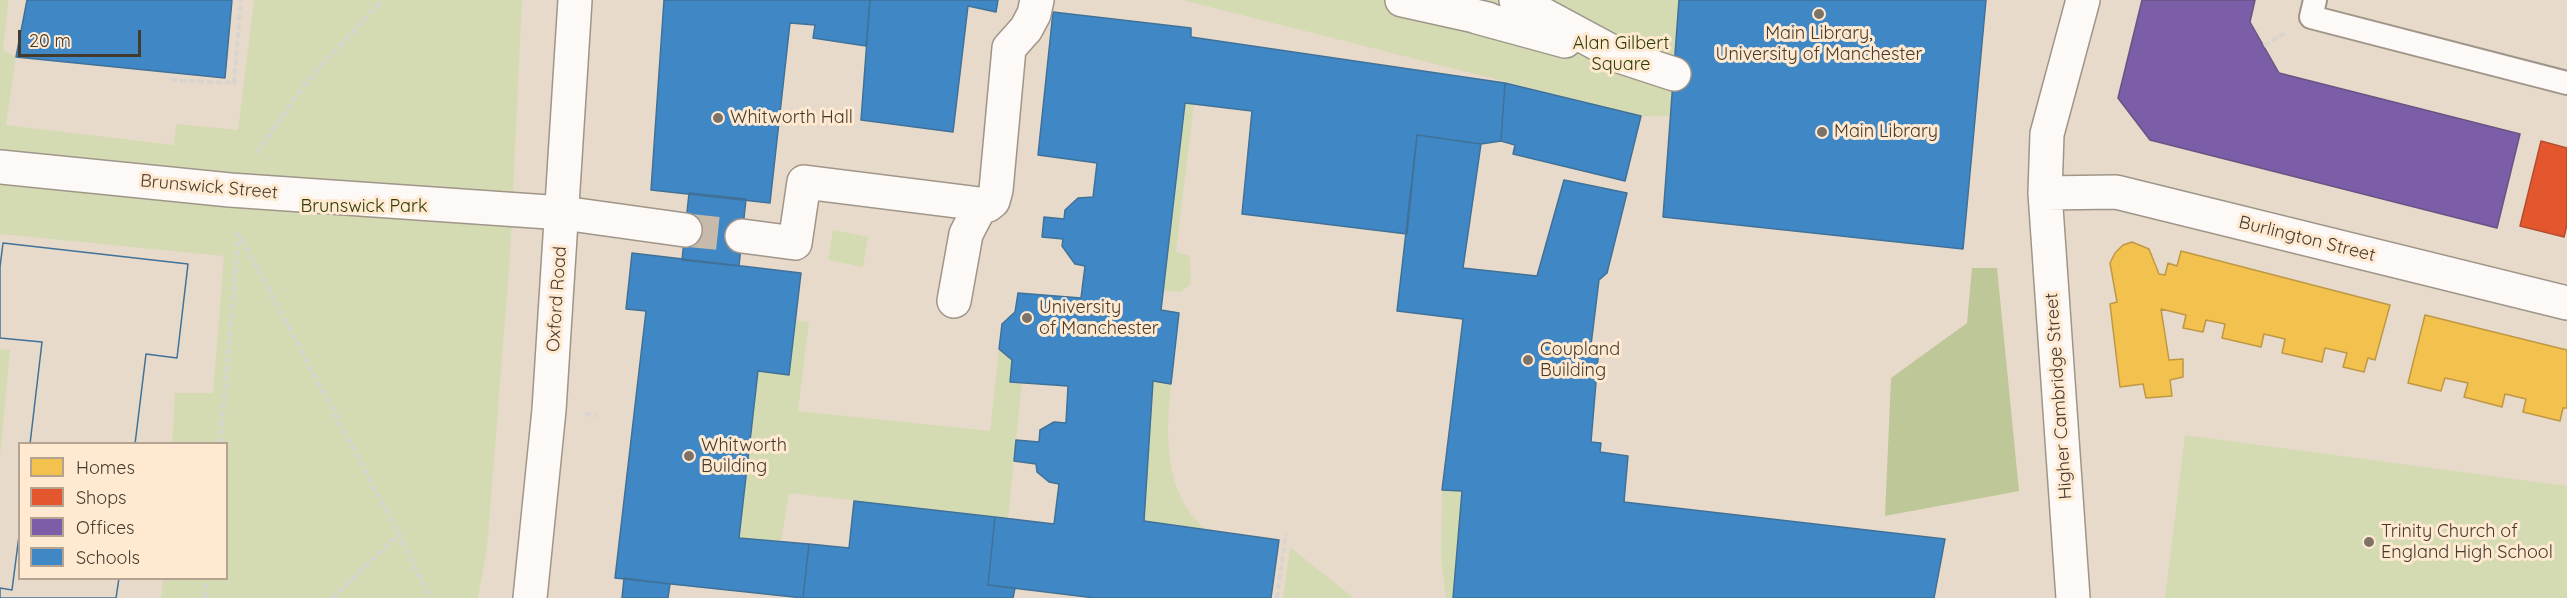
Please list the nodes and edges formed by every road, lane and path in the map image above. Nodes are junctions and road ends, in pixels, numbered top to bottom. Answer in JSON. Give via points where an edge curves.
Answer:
{"nodes":[{"id":1,"x":241,"y":0,"type":"edge"},
{"id":2,"x":382,"y":0,"type":"edge"},
{"id":3,"x":575,"y":0,"type":"edge"},
{"id":4,"x":1037,"y":0,"type":"edge"},
{"id":5,"x":1402,"y":0,"type":"edge"},
{"id":6,"x":1516,"y":0,"type":"edge"},
{"id":7,"x":2084,"y":0,"type":"edge"},
{"id":8,"x":2315,"y":0,"type":"edge"},
{"id":9,"x":1622,"y":57,"type":"junction"},
{"id":10,"x":1674,"y":74,"type":"dead end"},
{"id":11,"x":171,"y":80,"type":"dead end"},
{"id":12,"x":2567,"y":83,"type":"edge"},
{"id":13,"x":0,"y":167,"type":"edge"},
{"id":14,"x":230,"y":190,"type":"junction"},
{"id":15,"x":2045,"y":193,"type":"junction"},
{"id":16,"x":981,"y":205,"type":"junction"},
{"id":17,"x":562,"y":213,"type":"junction"},
{"id":18,"x":685,"y":230,"type":"tunnel mouth"},
{"id":19,"x":742,"y":236,"type":"tunnel mouth"},
{"id":20,"x":954,"y":301,"type":"dead end"},
{"id":21,"x":2567,"y":303,"type":"edge"},
{"id":22,"x":585,"y":414,"type":"dead end"},
{"id":23,"x":596,"y":416,"type":"dead end"},
{"id":24,"x":220,"y":442,"type":"edge"},
{"id":25,"x":1286,"y":533,"type":"dead end"},
{"id":26,"x":399,"y":534,"type":"junction"},
{"id":27,"x":207,"y":580,"type":"edge"},
{"id":28,"x":205,"y":598,"type":"edge"},
{"id":29,"x":333,"y":598,"type":"edge"},
{"id":30,"x":430,"y":598,"type":"edge"},
{"id":31,"x":530,"y":598,"type":"edge"},
{"id":32,"x":1277,"y":598,"type":"edge"},
{"id":33,"x":2073,"y":598,"type":"edge"}],
"edges":[{"from":1,"to":11,"type":"path","via":[[234,83]]},
{"from":2,"to":14,"type":"path","via":[[308,80]]},
{"from":3,"to":17,"type":"street","name":"Oxford Road"},
{"from":4,"to":16,"type":"street","via":[[1026,29],[1009,48],[996,190],[993,201]]},
{"from":5,"to":9,"type":"street"},
{"from":6,"to":9,"type":"street"},
{"from":7,"to":15,"type":"street","name":"Higher Cambridge Street","via":[[2048,134]]},
{"from":8,"to":12,"type":"lane","via":[[2311,17]]},
{"from":9,"to":10,"type":"street"},
{"from":13,"to":14,"type":"street","name":"Brunswick Street"},
{"from":14,"to":17,"type":"street","name":"Brunswick Street"},
{"from":15,"to":21,"type":"street","name":"Burlington Street","via":[[2116,192]]},
{"from":15,"to":33,"type":"street","name":"Higher Cambridge Street"},
{"from":16,"to":19,"type":"street","via":[[804,182],[795,243]]},
{"from":16,"to":20,"type":"street","via":[[966,234]]},
{"from":17,"to":18,"type":"street","name":"Brunswick Street"},
{"from":17,"to":31,"type":"street","name":"Oxford Road","via":[[549,410]]},
{"from":22,"to":23,"type":"path"},
{"from":24,"to":26,"type":"path","via":[[239,234]]},
{"from":25,"to":32,"type":"path"},
{"from":26,"to":29,"type":"path"},
{"from":26,"to":30,"type":"path"},
{"from":27,"to":28,"type":"path"}]}
